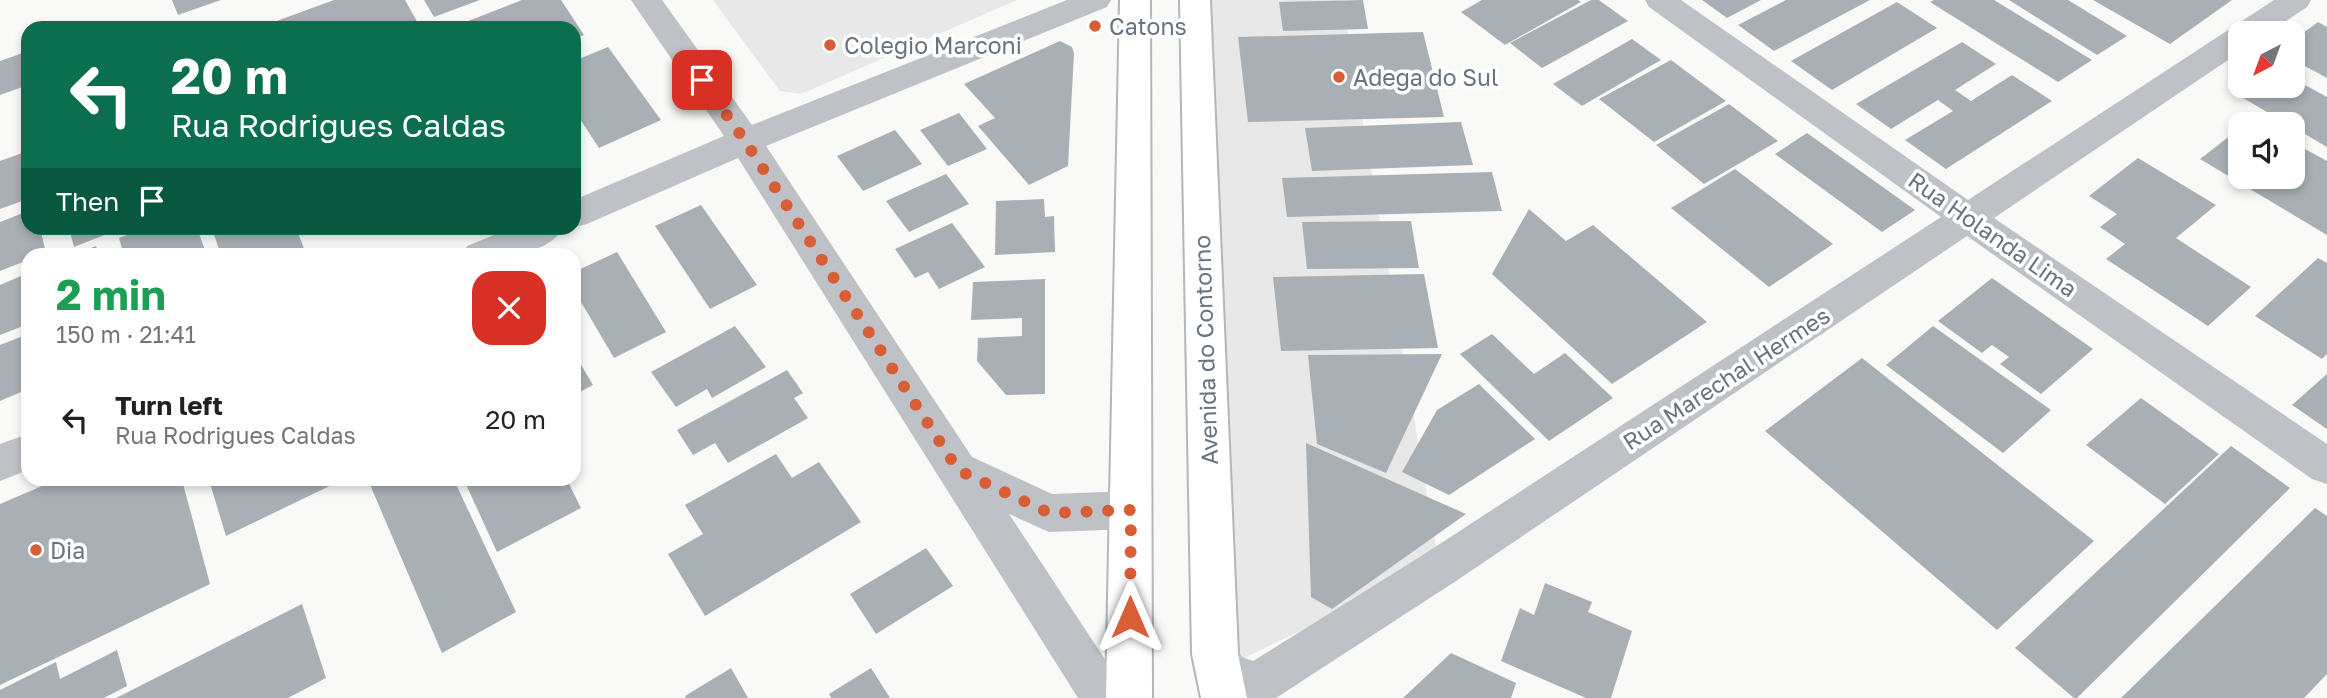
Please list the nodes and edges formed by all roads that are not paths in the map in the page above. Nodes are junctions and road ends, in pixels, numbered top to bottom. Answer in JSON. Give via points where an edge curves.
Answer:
{"nodes":[{"id":1,"x":646,"y":0,"type":"edge"},
{"id":2,"x":1096,"y":0,"type":"edge"},
{"id":3,"x":1135,"y":0,"type":"edge"},
{"id":4,"x":1195,"y":0,"type":"edge"},
{"id":5,"x":1660,"y":0,"type":"edge"},
{"id":6,"x":2296,"y":0,"type":"edge"},
{"id":7,"x":2264,"y":21,"type":"edge"},
{"id":8,"x":2228,"y":45,"type":"edge"},
{"id":9,"x":745,"y":141,"type":"junction"},
{"id":10,"x":581,"y":212,"type":"edge"},
{"id":11,"x":1968,"y":218,"type":"junction"},
{"id":12,"x":529,"y":235,"type":"edge"},
{"id":13,"x":499,"y":248,"type":"edge"},
{"id":14,"x":21,"y":454,"type":"edge"},
{"id":15,"x":0,"y":463,"type":"edge"},
{"id":16,"x":2327,"y":466,"type":"edge"},
{"id":17,"x":958,"y":470,"type":"junction"},
{"id":18,"x":1131,"y":510,"type":"junction"},
{"id":19,"x":1215,"y":654,"type":"junction"},
{"id":20,"x":1104,"y":698,"type":"edge"},
{"id":21,"x":1129,"y":698,"type":"edge"},
{"id":22,"x":1224,"y":698,"type":"edge"}],
"edges":[{"from":1,"to":9,"type":"street"},
{"from":2,"to":9,"type":"street"},
{"from":3,"to":18,"type":"main road"},
{"from":4,"to":19,"type":"main road","name":"Avenida do Contorno"},
{"from":5,"to":11,"type":"street","name":"Rua Holanda Lima"},
{"from":6,"to":7,"type":"street"},
{"from":8,"to":11,"type":"street","name":"Rua Marechal Hermes"},
{"from":9,"to":10,"type":"street"},
{"from":9,"to":17,"type":"street"},
{"from":11,"to":16,"type":"street","name":"Rua Holanda Lima"},
{"from":11,"to":19,"type":"street","name":"Rua Marechal Hermes","via":[[1257,684],[1220,670]]},
{"from":12,"to":13,"type":"street"},
{"from":14,"to":15,"type":"street"},
{"from":17,"to":18,"type":"street","via":[[1049,513]]},
{"from":17,"to":20,"type":"street"},
{"from":18,"to":21,"type":"main road"},
{"from":19,"to":22,"type":"main road","name":"Avenida do Contorno"}]}
